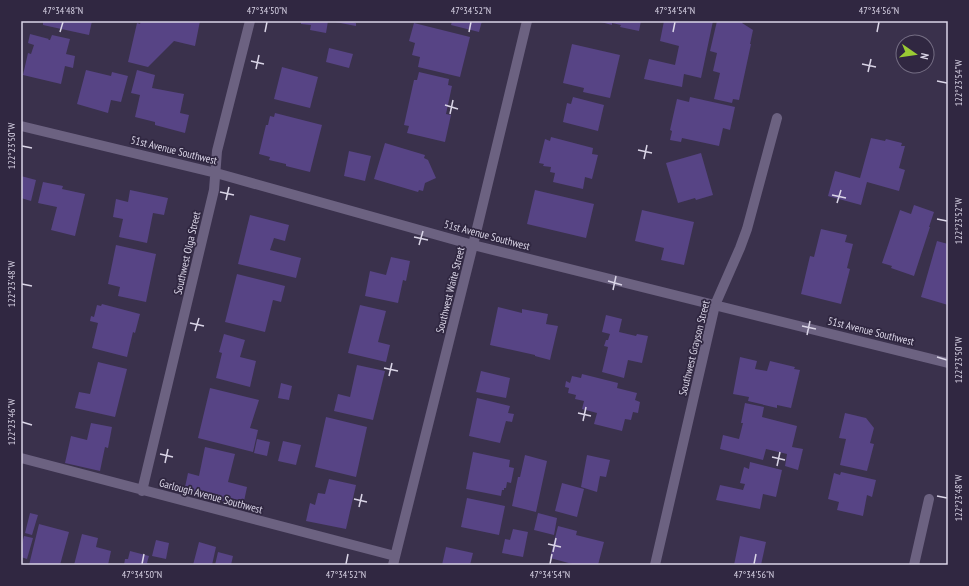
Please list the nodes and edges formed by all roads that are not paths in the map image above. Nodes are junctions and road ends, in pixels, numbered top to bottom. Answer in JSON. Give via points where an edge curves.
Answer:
{"nodes":[{"id":1,"x":250,"y":21,"type":"edge"},
{"id":2,"x":527,"y":21,"type":"edge"},
{"id":3,"x":777,"y":118,"type":"dead end"},
{"id":4,"x":21,"y":126,"type":"edge"},
{"id":5,"x":216,"y":173,"type":"junction"},
{"id":6,"x":473,"y":245,"type":"junction"},
{"id":7,"x":716,"y":305,"type":"junction"},
{"id":8,"x":948,"y":362,"type":"edge"},
{"id":9,"x":21,"y":458,"type":"edge"},
{"id":10,"x":142,"y":491,"type":"junction"},
{"id":11,"x":929,"y":499,"type":"dead end"},
{"id":12,"x":394,"y":560,"type":"edge"},
{"id":13,"x":655,"y":565,"type":"edge"},
{"id":14,"x":914,"y":565,"type":"edge"}],
"edges":[{"from":1,"to":5,"type":"street","name":"Southwest Olga Street","via":[[217,151]]},
{"from":2,"to":6,"type":"street","name":"Southwest Waite Street"},
{"from":3,"to":7,"type":"street","name":"Southwest Grayson Street","via":[[747,229]]},
{"from":4,"to":5,"type":"street","name":"51st Avenue Southwest"},
{"from":5,"to":6,"type":"street","name":"51st Avenue Southwest"},
{"from":5,"to":10,"type":"street","name":"Southwest Olga Street"},
{"from":6,"to":7,"type":"street","name":"51st Avenue Southwest"},
{"from":6,"to":12,"type":"street","name":"Southwest Waite Street"},
{"from":7,"to":8,"type":"street","name":"51st Avenue Southwest"},
{"from":7,"to":13,"type":"street","name":"Southwest Grayson Street"},
{"from":9,"to":10,"type":"street","name":"Garlough Avenue Southwest"},
{"from":10,"to":12,"type":"street","name":"Garlough Avenue Southwest"},
{"from":11,"to":14,"type":"street"}]}
